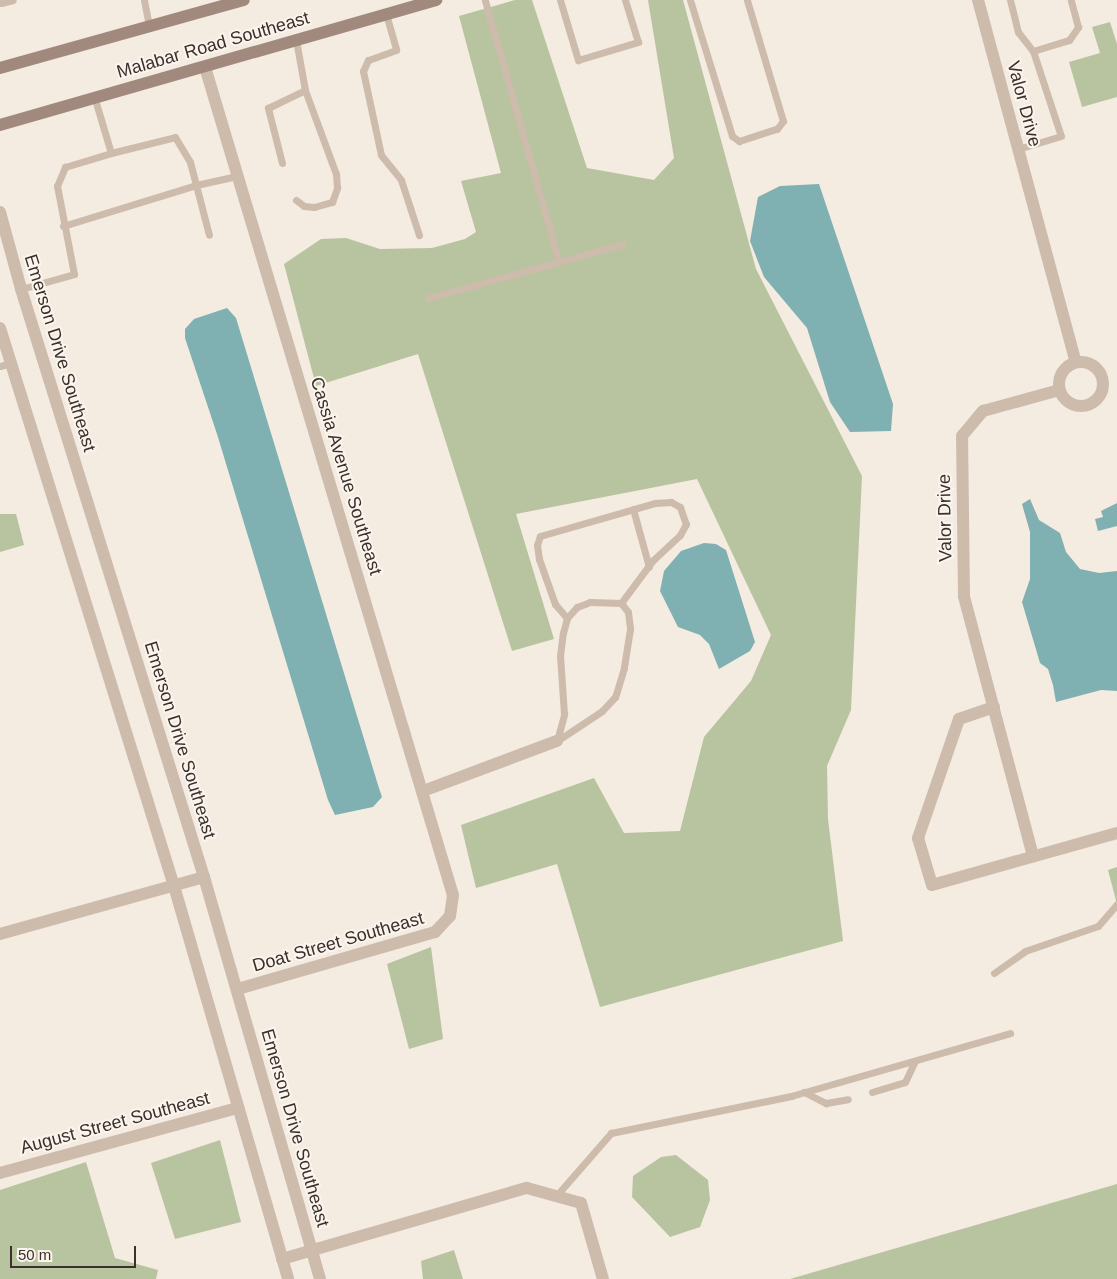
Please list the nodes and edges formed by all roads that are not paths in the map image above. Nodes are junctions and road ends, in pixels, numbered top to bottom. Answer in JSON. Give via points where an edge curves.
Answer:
{"nodes":[{"id":1,"x":13,"y":0,"type":"edge"},
{"id":2,"x":144,"y":0,"type":"edge"},
{"id":3,"x":244,"y":0,"type":"edge"},
{"id":4,"x":436,"y":0,"type":"edge"},
{"id":5,"x":485,"y":0,"type":"edge"},
{"id":6,"x":560,"y":0,"type":"edge"},
{"id":7,"x":625,"y":0,"type":"edge"},
{"id":8,"x":690,"y":0,"type":"edge"},
{"id":9,"x":747,"y":0,"type":"edge"},
{"id":10,"x":978,"y":0,"type":"edge"},
{"id":11,"x":1010,"y":0,"type":"edge"},
{"id":12,"x":1071,"y":0,"type":"edge"},
{"id":13,"x":0,"y":1,"type":"edge"},
{"id":14,"x":386,"y":14,"type":"junction"},
{"id":15,"x":149,"y":26,"type":"junction"},
{"id":16,"x":296,"y":40,"type":"junction"},
{"id":17,"x":1033,"y":51,"type":"junction"},
{"id":18,"x":205,"y":67,"type":"junction"},
{"id":19,"x":0,"y":68,"type":"edge"},
{"id":20,"x":305,"y":90,"type":"junction"},
{"id":21,"x":94,"y":96,"type":"junction"},
{"id":22,"x":0,"y":124,"type":"edge"},
{"id":23,"x":1018,"y":149,"type":"junction"},
{"id":24,"x":111,"y":153,"type":"junction"},
{"id":25,"x":282,"y":163,"type":"dead end"},
{"id":26,"x":237,"y":176,"type":"junction"},
{"id":27,"x":196,"y":185,"type":"junction"},
{"id":28,"x":296,"y":200,"type":"dead end"},
{"id":29,"x":0,"y":212,"type":"edge"},
{"id":30,"x":64,"y":226,"type":"junction"},
{"id":31,"x":209,"y":235,"type":"dead end"},
{"id":32,"x":419,"y":235,"type":"dead end"},
{"id":33,"x":622,"y":244,"type":"dead end"},
{"id":34,"x":559,"y":262,"type":"junction"},
{"id":35,"x":21,"y":289,"type":"junction"},
{"id":36,"x":428,"y":298,"type":"dead end"},
{"id":37,"x":0,"y":328,"type":"edge"},
{"id":38,"x":1076,"y":362,"type":"junction"},
{"id":39,"x":6,"y":365,"type":"edge"},
{"id":40,"x":1117,"y":378,"type":"edge"},
{"id":41,"x":1104,"y":382,"type":"junction"},
{"id":42,"x":1059,"y":390,"type":"junction"},
{"id":43,"x":633,"y":509,"type":"junction"},
{"id":44,"x":649,"y":567,"type":"junction"},
{"id":45,"x":621,"y":603,"type":"junction"},
{"id":46,"x":567,"y":618,"type":"junction"},
{"id":47,"x":994,"y":707,"type":"junction"},
{"id":48,"x":557,"y":741,"type":"junction"},
{"id":49,"x":423,"y":791,"type":"junction"},
{"id":50,"x":1117,"y":833,"type":"edge"},
{"id":51,"x":1033,"y":856,"type":"junction"},
{"id":52,"x":204,"y":877,"type":"junction"},
{"id":53,"x":174,"y":886,"type":"junction"},
{"id":54,"x":453,"y":895,"type":"joint"},
{"id":55,"x":1117,"y":904,"type":"edge"},
{"id":56,"x":0,"y":934,"type":"edge"},
{"id":57,"x":994,"y":973,"type":"dead end"},
{"id":58,"x":237,"y":989,"type":"junction"},
{"id":59,"x":1010,"y":1033,"type":"dead end"},
{"id":60,"x":915,"y":1061,"type":"junction"},
{"id":61,"x":804,"y":1092,"type":"junction"},
{"id":62,"x":872,"y":1092,"type":"dead end"},
{"id":63,"x":848,"y":1099,"type":"dead end"},
{"id":64,"x":238,"y":1108,"type":"junction"},
{"id":65,"x":0,"y":1173,"type":"edge"},
{"id":66,"x":556,"y":1196,"type":"junction"},
{"id":67,"x":312,"y":1250,"type":"junction"},
{"id":68,"x":282,"y":1260,"type":"junction"},
{"id":69,"x":288,"y":1279,"type":"edge"},
{"id":70,"x":320,"y":1279,"type":"edge"},
{"id":71,"x":603,"y":1279,"type":"edge"}],
"edges":[{"from":1,"to":13,"type":"lane"},
{"from":2,"to":15,"type":"lane"},
{"from":3,"to":15,"type":"main road"},
{"from":4,"to":14,"type":"main road","name":"Malabar Road Southeast"},
{"from":5,"to":34,"type":"lane"},
{"from":6,"to":7,"type":"lane","via":[[578,60],[638,42]]},
{"from":8,"to":9,"type":"lane","via":[[732,136],[739,141],[778,129],[783,121]]},
{"from":10,"to":23,"type":"street","name":"Valor Drive"},
{"from":11,"to":17,"type":"lane","via":[[1018,32]]},
{"from":12,"to":17,"type":"lane","via":[[1078,27],[1070,40]]},
{"from":14,"to":16,"type":"main road","name":"Malabar Road Southeast"},
{"from":14,"to":32,"type":"lane","via":[[396,50],[368,60],[363,71],[381,155],[401,180]]},
{"from":15,"to":19,"type":"main road"},
{"from":16,"to":18,"type":"main road","name":"Malabar Road Southeast"},
{"from":16,"to":20,"type":"lane"},
{"from":17,"to":23,"type":"lane","via":[[1061,136]]},
{"from":18,"to":21,"type":"main road","name":"Malabar Road Southeast"},
{"from":18,"to":26,"type":"street","name":"Cassia Avenue Southeast"},
{"from":20,"to":25,"type":"lane","via":[[268,108]]},
{"from":20,"to":28,"type":"lane","via":[[336,174],[337,188],[332,202],[314,207],[304,206]]},
{"from":21,"to":22,"type":"main road","name":"Malabar Road Southeast"},
{"from":21,"to":24,"type":"lane"},
{"from":23,"to":38,"type":"street","name":"Valor Drive"},
{"from":24,"to":27,"type":"lane","via":[[175,137],[190,162]]},
{"from":24,"to":30,"type":"lane","via":[[65,167],[57,186]]},
{"from":26,"to":27,"type":"lane"},
{"from":26,"to":49,"type":"street","name":"Cassia Avenue Southeast"},
{"from":27,"to":30,"type":"lane"},
{"from":27,"to":31,"type":"lane"},
{"from":29,"to":35,"type":"street","name":"Emerson Drive Southeast"},
{"from":30,"to":35,"type":"lane","via":[[74,274]]},
{"from":33,"to":34,"type":"lane"},
{"from":34,"to":36,"type":"lane"},
{"from":35,"to":52,"type":"street","name":"Emerson Drive Southeast"},
{"from":37,"to":39,"type":"street"},
{"from":38,"to":41,"type":"street","via":[[1098,369]]},
{"from":38,"to":42,"type":"street","via":[[1063,371]]},
{"from":39,"to":53,"type":"street"},
{"from":40,"to":41,"type":"street"},
{"from":41,"to":42,"type":"street","via":[[1096,402],[1083,407],[1069,404]]},
{"from":42,"to":47,"type":"street","name":"Valor Drive","via":[[983,411],[962,436],[964,596]]},
{"from":43,"to":44,"type":"lane"},
{"from":43,"to":44,"type":"lane","via":[[671,502],[680,507],[685,516],[686,524],[680,535]]},
{"from":43,"to":46,"type":"lane","via":[[540,536],[536,544],[539,559],[555,604]]},
{"from":44,"to":45,"type":"lane"},
{"from":45,"to":46,"type":"lane","via":[[590,602],[577,607]]},
{"from":45,"to":48,"type":"lane","via":[[628,612],[630,629],[624,668],[615,697]]},
{"from":46,"to":48,"type":"lane","via":[[560,656],[564,714]]},
{"from":47,"to":51,"type":"street","name":"Valor Drive"},
{"from":47,"to":51,"type":"street","via":[[958,719],[918,838],[932,885]]},
{"from":48,"to":49,"type":"street"},
{"from":49,"to":54,"type":"street","name":"Cassia Avenue Southeast"},
{"from":50,"to":51,"type":"street"},
{"from":52,"to":53,"type":"street"},
{"from":52,"to":58,"type":"street","name":"Emerson Drive Southeast"},
{"from":53,"to":56,"type":"street"},
{"from":53,"to":64,"type":"street"},
{"from":54,"to":58,"type":"street","name":"Doat Street Southeast","via":[[450,916],[436,932]]},
{"from":55,"to":57,"type":"lane","via":[[1098,926],[1025,951]]},
{"from":58,"to":67,"type":"street","name":"Emerson Drive Southeast"},
{"from":59,"to":60,"type":"lane"},
{"from":60,"to":61,"type":"lane"},
{"from":60,"to":62,"type":"lane","via":[[904,1082]]},
{"from":61,"to":63,"type":"lane","via":[[826,1103]]},
{"from":61,"to":66,"type":"lane","via":[[611,1133]]},
{"from":64,"to":65,"type":"street","name":"August Street Southeast"},
{"from":64,"to":68,"type":"street"},
{"from":66,"to":67,"type":"street","via":[[527,1188]]},
{"from":66,"to":71,"type":"street","via":[[581,1203]]},
{"from":67,"to":68,"type":"street"},
{"from":67,"to":70,"type":"street","name":"Emerson Drive Southeast"},
{"from":68,"to":69,"type":"street"}]}
